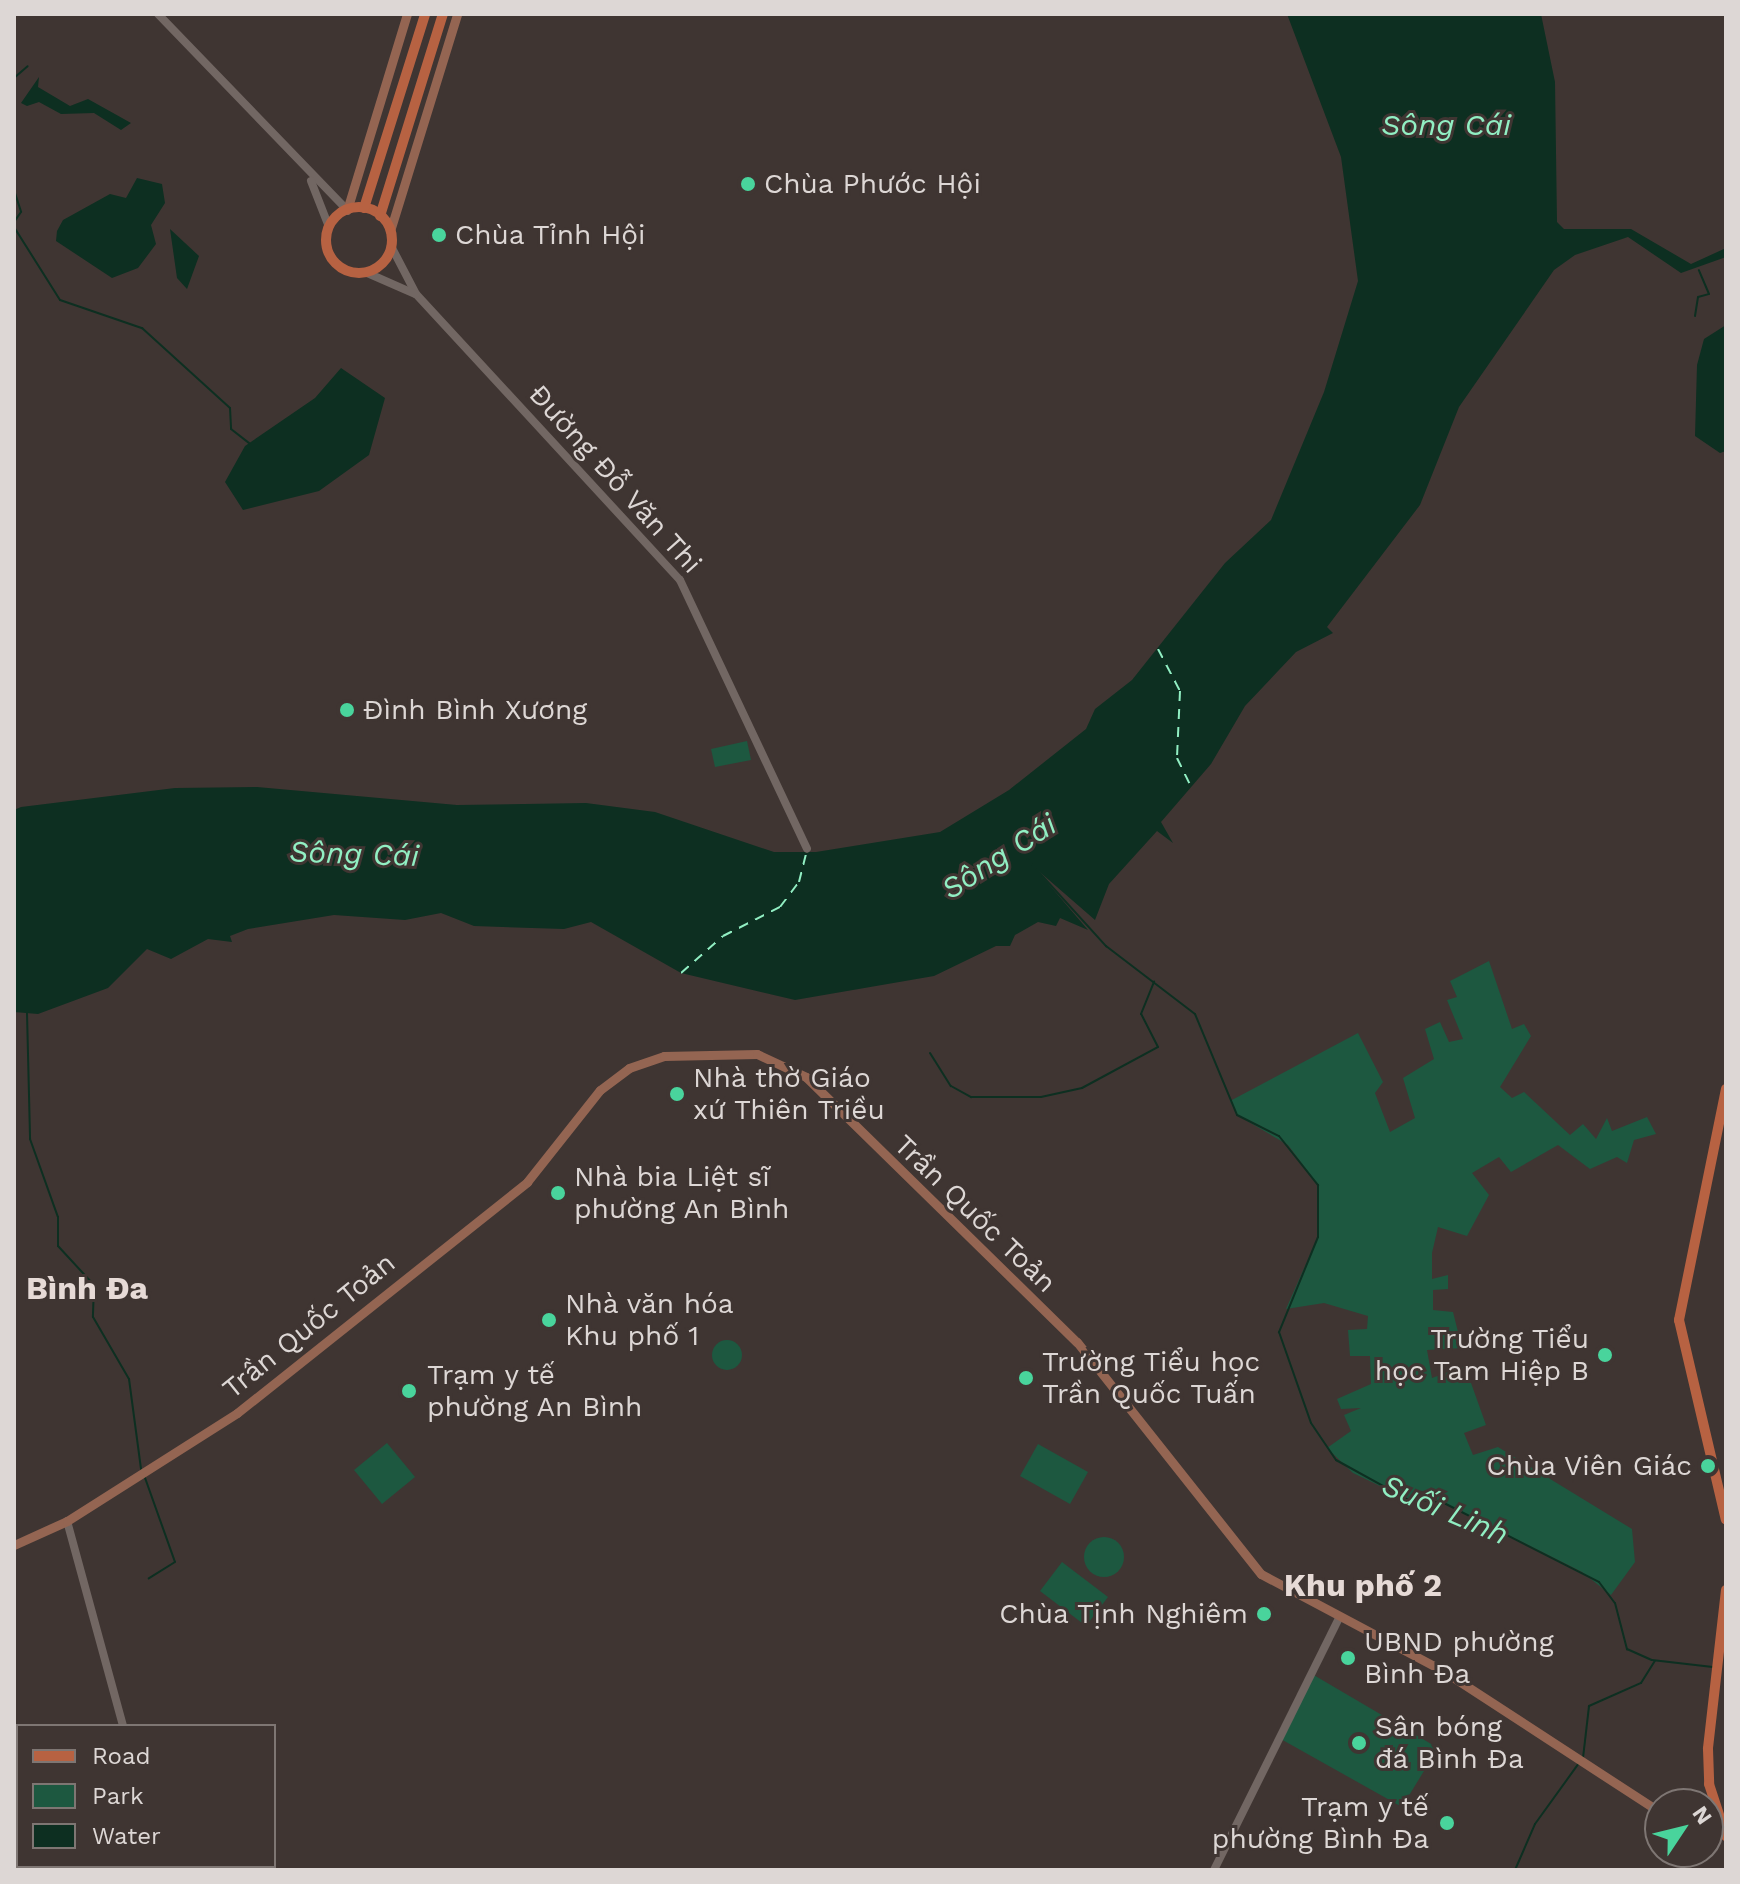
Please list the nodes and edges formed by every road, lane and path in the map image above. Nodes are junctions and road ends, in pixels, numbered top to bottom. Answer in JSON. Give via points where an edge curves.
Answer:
{"nodes":[{"id":1,"x":158,"y":14,"type":"edge"},
{"id":2,"x":407,"y":14,"type":"edge"},
{"id":3,"x":425,"y":14,"type":"edge"},
{"id":4,"x":443,"y":14,"type":"edge"},
{"id":5,"x":457,"y":14,"type":"edge"},
{"id":6,"x":310,"y":177,"type":"junction"},
{"id":7,"x":364,"y":208,"type":"junction"},
{"id":8,"x":347,"y":210,"type":"junction"},
{"id":9,"x":380,"y":216,"type":"junction"},
{"id":10,"x":329,"y":227,"type":"junction"},
{"id":11,"x":390,"y":231,"type":"junction"},
{"id":12,"x":391,"y":246,"type":"junction"},
{"id":13,"x":365,"y":272,"type":"junction"},
{"id":14,"x":416,"y":294,"type":"junction"},
{"id":15,"x":807,"y":849,"type":"dead end"},
{"id":16,"x":1726,"y":1089,"type":"edge"},
{"id":17,"x":1726,"y":1520,"type":"edge"},
{"id":18,"x":67,"y":1521,"type":"junction"},
{"id":19,"x":14,"y":1545,"type":"edge"},
{"id":20,"x":1726,"y":1590,"type":"edge"},
{"id":21,"x":1338,"y":1620,"type":"junction"},
{"id":22,"x":122,"y":1724,"type":"edge"},
{"id":23,"x":1712,"y":1788,"type":"edge"},
{"id":24,"x":1644,"y":1802,"type":"edge"},
{"id":25,"x":1214,"y":1870,"type":"edge"}],
"edges":[{"from":1,"to":6,"type":"street"},
{"from":2,"to":8,"type":"main road"},
{"from":3,"to":7,"type":"main road"},
{"from":4,"to":9,"type":"main road"},
{"from":5,"to":11,"type":"main road"},
{"from":6,"to":8,"type":"street"},
{"from":6,"to":10,"type":"street"},
{"from":7,"to":8,"type":"main road"},
{"from":7,"to":9,"type":"main road"},
{"from":8,"to":10,"type":"main road"},
{"from":9,"to":11,"type":"main road"},
{"from":10,"to":13,"type":"main road","via":[[333,260]]},
{"from":11,"to":12,"type":"main road"},
{"from":12,"to":13,"type":"main road","via":[[381,265]]},
{"from":12,"to":14,"type":"street","name":"Đường Đỗ Văn Thi"},
{"from":13,"to":14,"type":"street","name":"Đường Đỗ Văn Thi"},
{"from":14,"to":15,"type":"street","name":"Đường Đỗ Văn Thi","via":[[680,580]]},
{"from":16,"to":17,"type":"main road","via":[[1679,1320]]},
{"from":18,"to":19,"type":"main road","name":"Trần Quốc Toản"},
{"from":18,"to":21,"type":"main road","name":"Trần Quốc Toản","via":[[237,1413],[527,1182],[600,1090],[629,1068],[664,1056],[757,1054],[806,1077],[1077,1342],[1253,1566]]},
{"from":18,"to":22,"type":"street"},
{"from":20,"to":23,"type":"main road","via":[[1715,1674],[1708,1774]]},
{"from":21,"to":24,"type":"main road","name":"Trần Quốc Toản","via":[[1445,1672]]},
{"from":21,"to":25,"type":"street"}]}
